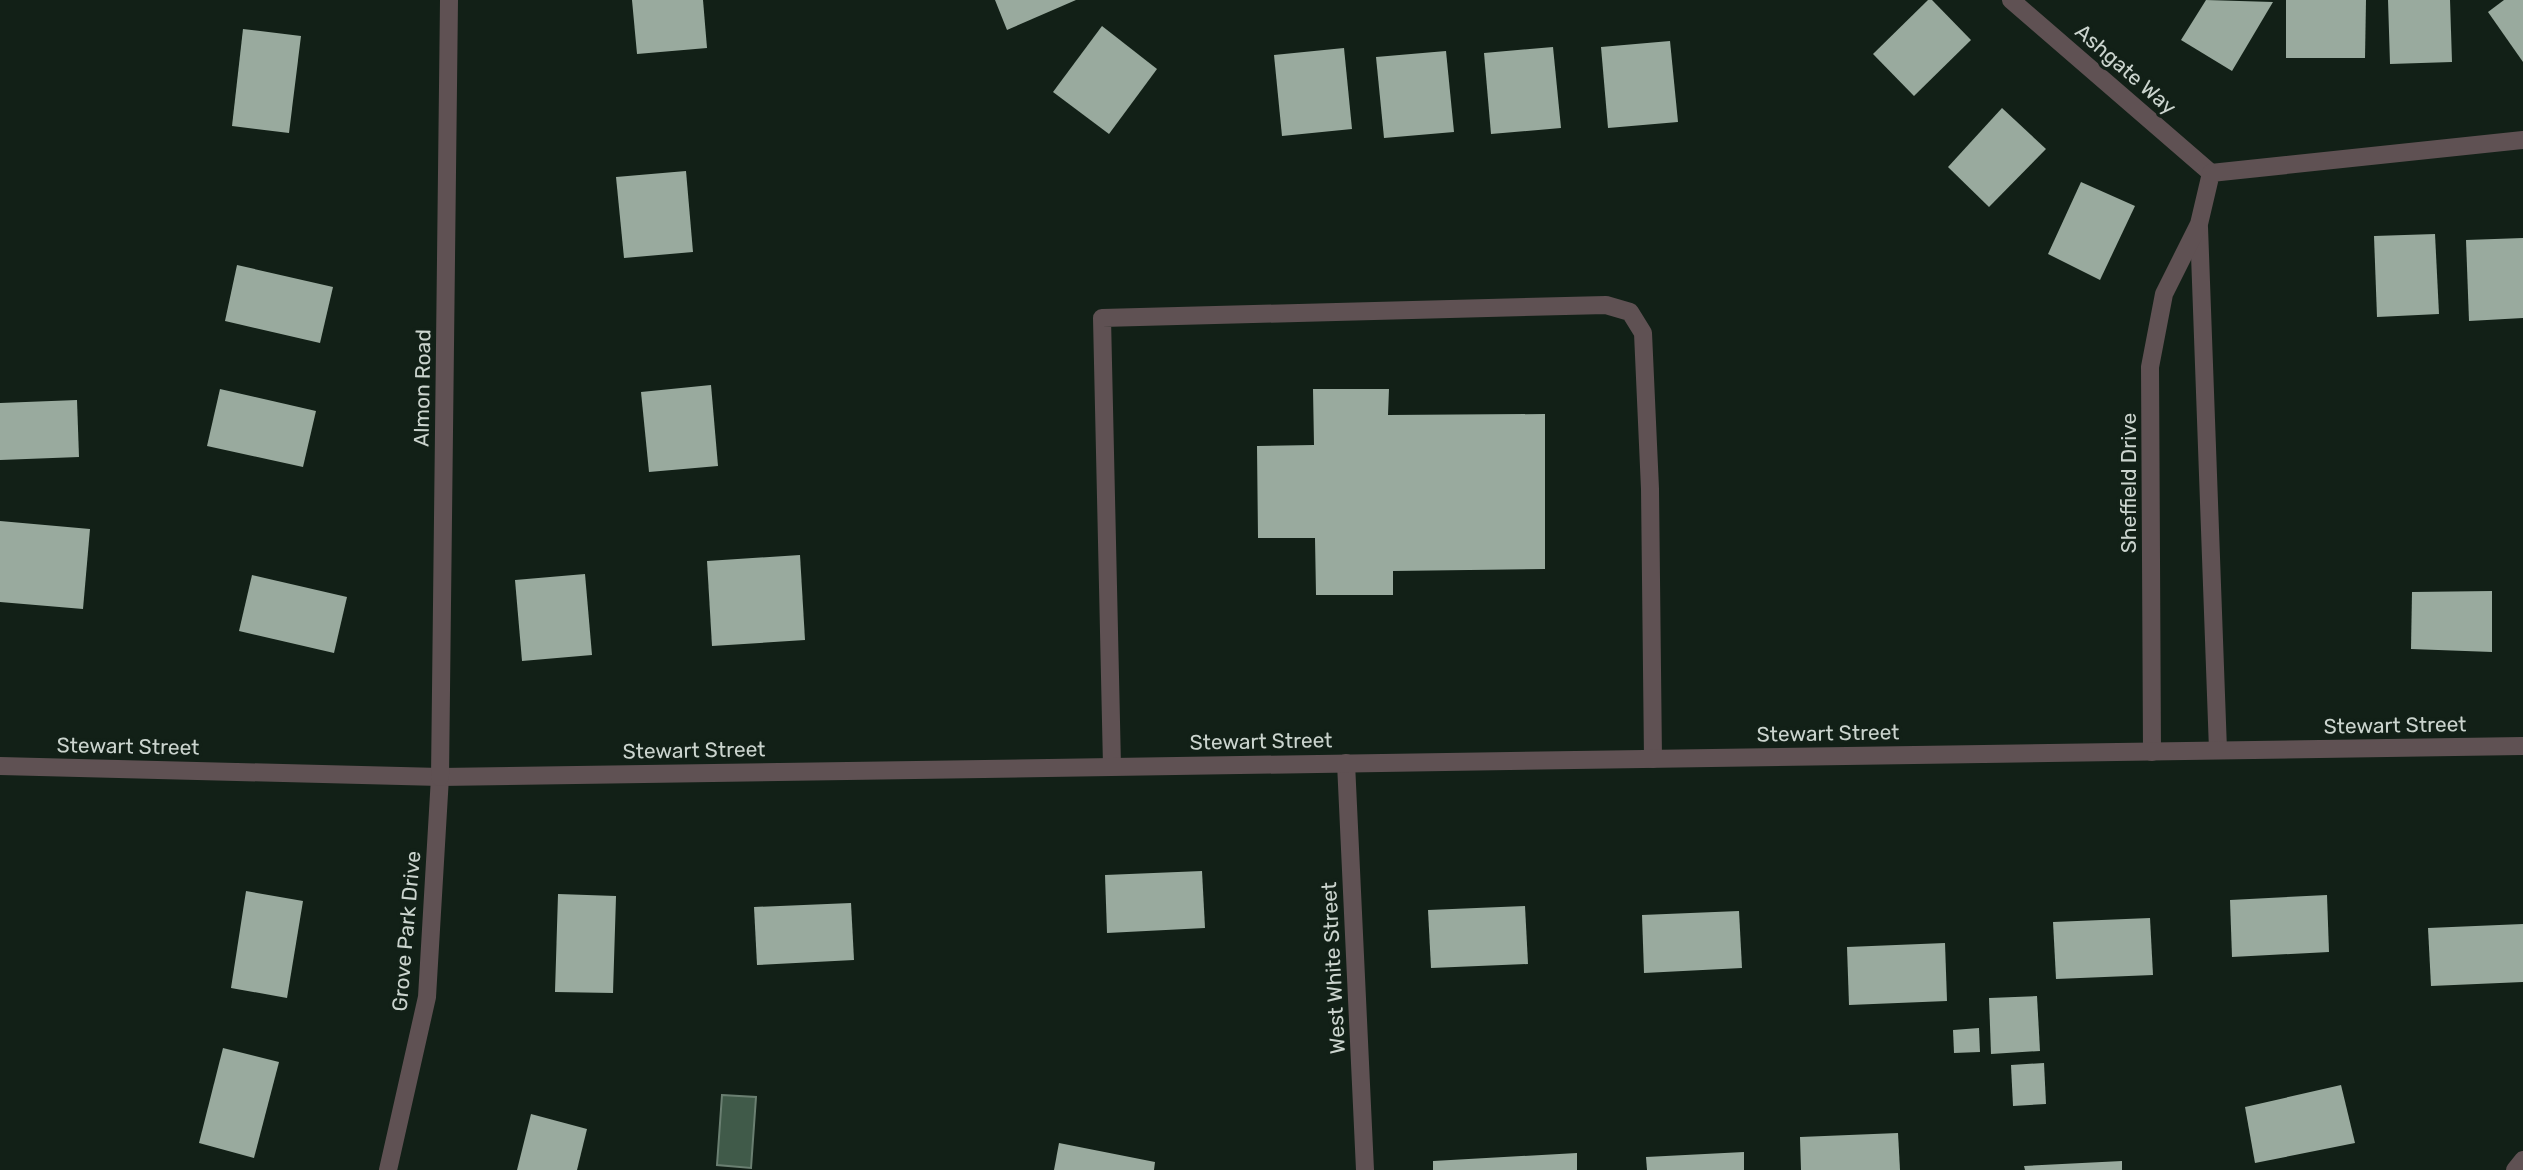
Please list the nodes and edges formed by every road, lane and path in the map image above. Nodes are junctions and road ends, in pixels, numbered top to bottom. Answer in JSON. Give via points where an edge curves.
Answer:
{"nodes":[{"id":1,"x":449,"y":0,"type":"edge"},
{"id":2,"x":2011,"y":0,"type":"edge"},
{"id":3,"x":2523,"y":140,"type":"edge"},
{"id":4,"x":2211,"y":173,"type":"junction"},
{"id":5,"x":2199,"y":224,"type":"junction"},
{"id":6,"x":2523,"y":746,"type":"edge"},
{"id":7,"x":2218,"y":750,"type":"junction"},
{"id":8,"x":2152,"y":751,"type":"junction"},
{"id":9,"x":1653,"y":759,"type":"junction"},
{"id":10,"x":1346,"y":763,"type":"junction"},
{"id":11,"x":0,"y":766,"type":"edge"},
{"id":12,"x":1112,"y":766,"type":"junction"},
{"id":13,"x":440,"y":777,"type":"junction"},
{"id":14,"x":2523,"y":1160,"type":"edge"},
{"id":15,"x":388,"y":1170,"type":"edge"},
{"id":16,"x":1365,"y":1170,"type":"edge"},
{"id":17,"x":2515,"y":1170,"type":"edge"}],
"edges":[{"from":1,"to":13,"type":"street","name":"Almon Road"},
{"from":2,"to":4,"type":"street","name":"Ashgate Way"},
{"from":3,"to":4,"type":"street"},
{"from":4,"to":5,"type":"street","name":"Sheffield Drive"},
{"from":5,"to":7,"type":"street","name":"Sheffield Drive"},
{"from":5,"to":8,"type":"street","name":"Sheffield Drive","via":[[2164,294],[2150,367]]},
{"from":6,"to":7,"type":"street","name":"Stewart Street"},
{"from":7,"to":8,"type":"street","name":"Stewart Street"},
{"from":8,"to":9,"type":"street","name":"Stewart Street"},
{"from":9,"to":10,"type":"street","name":"Stewart Street"},
{"from":9,"to":12,"type":"street","via":[[1643,333],[1630,312],[1606,305],[1102,318]]},
{"from":10,"to":12,"type":"street","name":"Stewart Street"},
{"from":10,"to":16,"type":"street","name":"West White Street"},
{"from":11,"to":13,"type":"street","name":"Stewart Street"},
{"from":12,"to":13,"type":"street","name":"Stewart Street"},
{"from":13,"to":15,"type":"street","name":"Grove Park Drive","via":[[427,997]]},
{"from":14,"to":17,"type":"street"}]}
